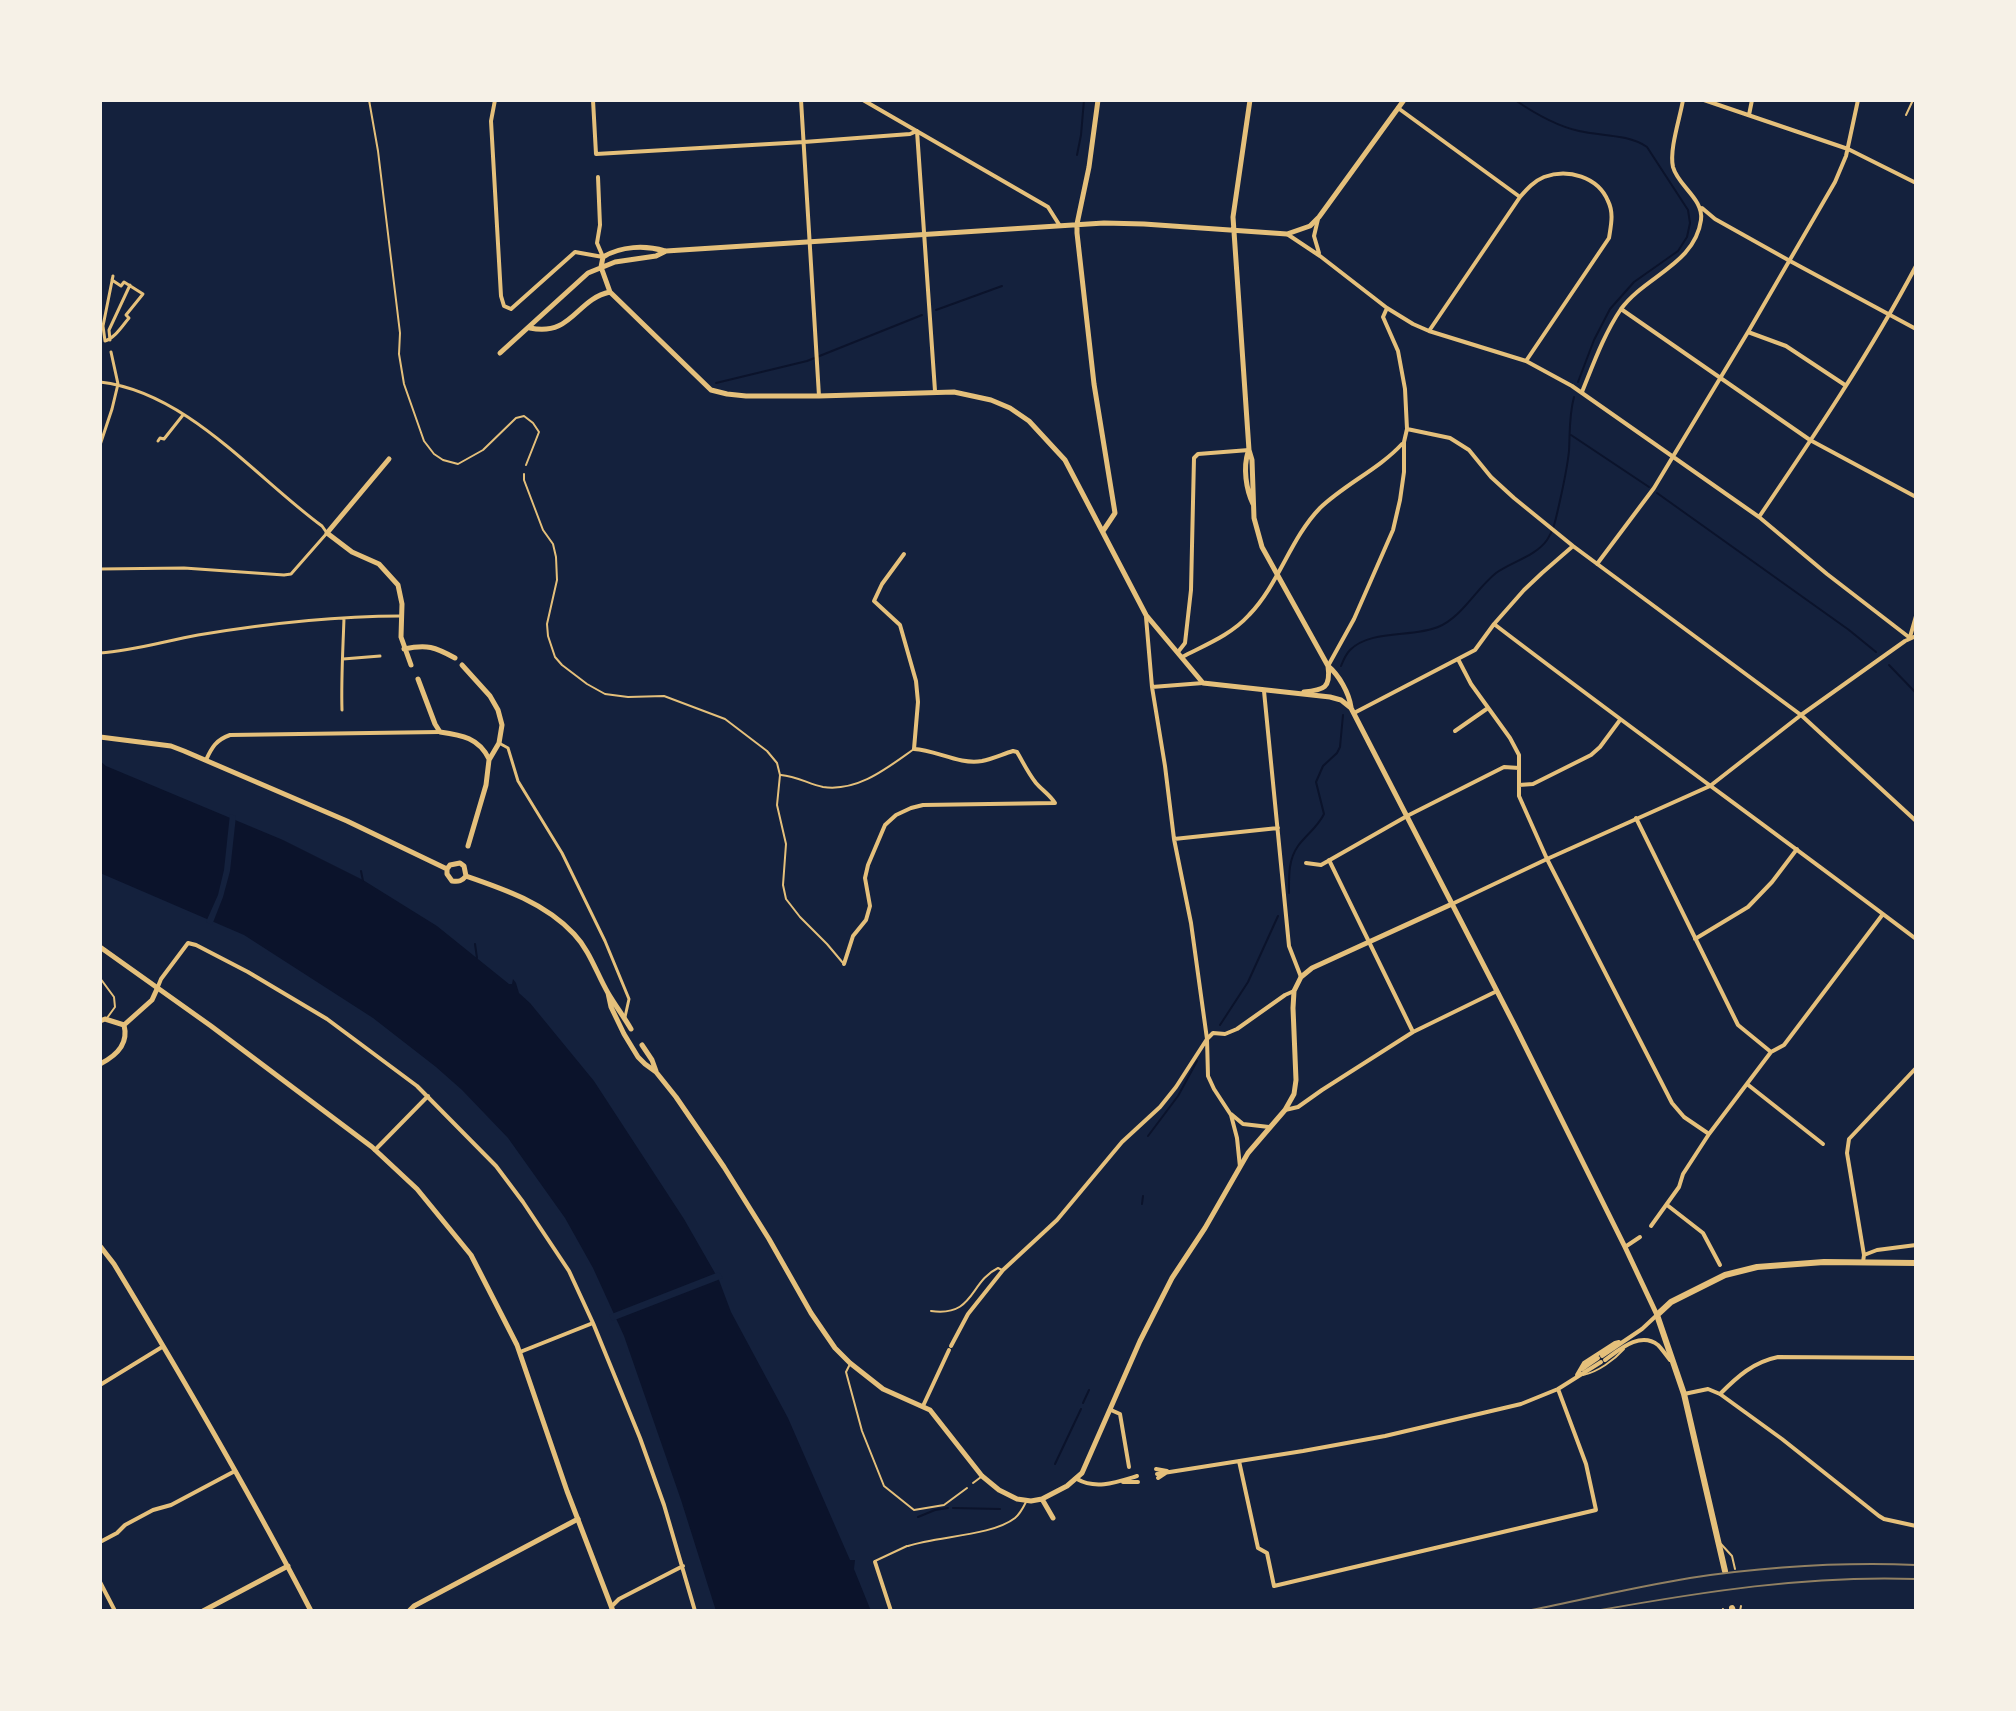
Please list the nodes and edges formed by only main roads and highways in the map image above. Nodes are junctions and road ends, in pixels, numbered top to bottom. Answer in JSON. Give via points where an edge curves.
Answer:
{"nodes":[{"id":1,"x":1916,"y":1263,"type":"edge"},
{"id":2,"x":1725,"y":1571,"type":"dead end"}],
"edges":[{"from":1,"to":2,"type":"main road","via":[[1863,1258],[1742,1270],[1671,1302],[1657,1315],[1684,1394]]}]}
